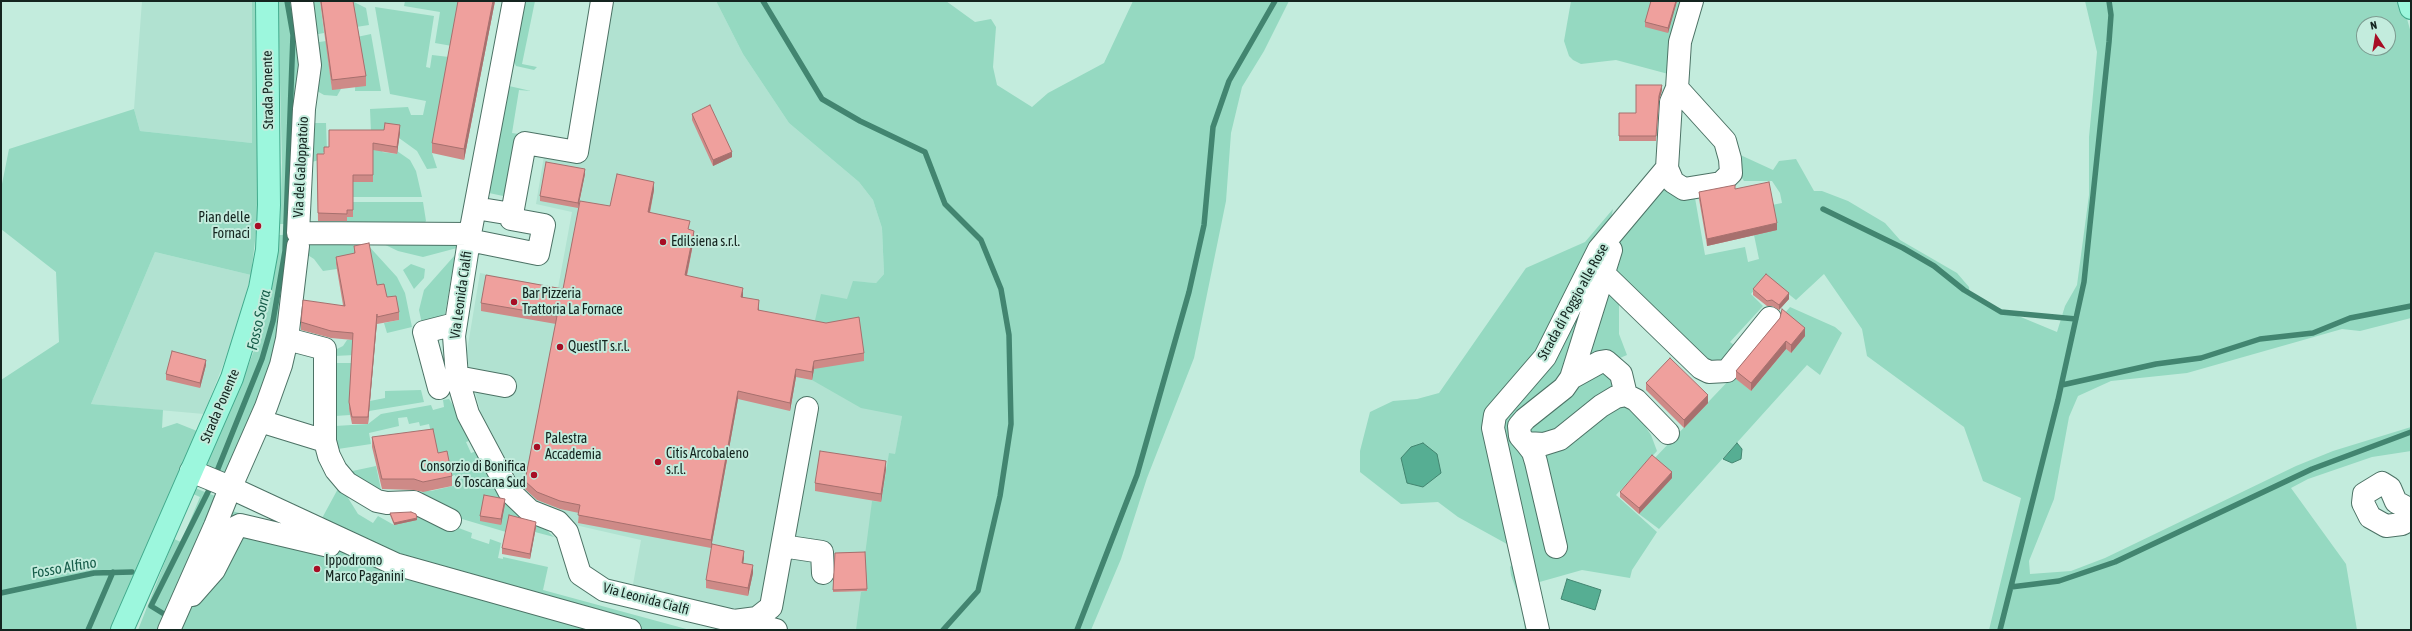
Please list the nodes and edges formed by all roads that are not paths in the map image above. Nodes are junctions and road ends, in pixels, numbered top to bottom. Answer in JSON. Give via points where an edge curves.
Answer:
{"nodes":[{"id":1,"x":267,"y":1,"type":"edge"},
{"id":2,"x":302,"y":1,"type":"edge"},
{"id":3,"x":514,"y":1,"type":"edge"},
{"id":4,"x":602,"y":1,"type":"edge"},
{"id":5,"x":1692,"y":1,"type":"edge"},
{"id":6,"x":2409,"y":1,"type":"edge"},
{"id":7,"x":2411,"y":8,"type":"edge"},
{"id":8,"x":1677,"y":88,"type":"junction"},
{"id":9,"x":1667,"y":168,"type":"junction"},
{"id":10,"x":475,"y":208,"type":"junction"},
{"id":11,"x":512,"y":214,"type":"junction"},
{"id":12,"x":1617,"y":228,"type":"junction"},
{"id":13,"x":469,"y":237,"type":"junction"},
{"id":14,"x":298,"y":246,"type":"dead end"},
{"id":15,"x":1604,"y":273,"type":"junction"},
{"id":16,"x":1770,"y":318,"type":"dead end"},
{"id":17,"x":455,"y":324,"type":"junction"},
{"id":18,"x":287,"y":339,"type":"junction"},
{"id":19,"x":1571,"y":378,"type":"junction"},
{"id":20,"x":448,"y":383,"type":"junction"},
{"id":21,"x":505,"y":386,"type":"dead end"},
{"id":22,"x":1626,"y":395,"type":"junction"},
{"id":23,"x":807,"y":408,"type":"dead end"},
{"id":24,"x":260,"y":421,"type":"junction"},
{"id":25,"x":1668,"y":433,"type":"dead end"},
{"id":26,"x":325,"y":440,"type":"junction"},
{"id":27,"x":1526,"y":443,"type":"junction"},
{"id":28,"x":210,"y":479,"type":"junction"},
{"id":29,"x":2411,"y":510,"type":"edge"},
{"id":30,"x":2411,"y":518,"type":"edge"},
{"id":31,"x":450,"y":520,"type":"dead end"},
{"id":32,"x":782,"y":546,"type":"junction"},
{"id":33,"x":1556,"y":547,"type":"dead end"},
{"id":34,"x":395,"y":564,"type":"junction"},
{"id":35,"x":823,"y":573,"type":"dead end"},
{"id":36,"x":757,"y":618,"type":"junction"},
{"id":37,"x":174,"y":622,"type":"edge"},
{"id":38,"x":122,"y":630,"type":"edge"},
{"id":39,"x":630,"y":630,"type":"edge"},
{"id":40,"x":776,"y":630,"type":"edge"},
{"id":41,"x":1538,"y":630,"type":"edge"}],
"edges":[{"from":1,"to":28,"type":"main road","name":"Strada Ponente","via":[[270,205],[264,270],[254,312],[232,378]]},
{"from":2,"to":13,"type":"street","name":"Via del Galoppatoio","via":[[310,65],[304,109],[298,233]]},
{"from":3,"to":10,"type":"street","name":"Via Leonida Cialfi"},
{"from":4,"to":11,"type":"street","via":[[577,152],[525,143]]},
{"from":5,"to":8,"type":"street","via":[[1680,42]]},
{"from":6,"to":7,"type":"main road"},
{"from":8,"to":9,"type":"street","via":[[1671,102]]},
{"from":8,"to":9,"type":"street","via":[[1695,111],[1725,141],[1731,173],[1721,183],[1684,189],[1673,182]]},
{"from":9,"to":12,"type":"street","name":"Strada di Poggio alle Rose"},
{"from":10,"to":11,"type":"street"},
{"from":10,"to":13,"type":"street","name":"Via Leonida Cialfi"},
{"from":11,"to":13,"type":"street","via":[[511,218],[544,225],[538,254]]},
{"from":12,"to":15,"type":"street"},
{"from":12,"to":41,"type":"street","name":"Strada di Poggio alle Rose","via":[[1599,249],[1545,357],[1495,415],[1493,428]]},
{"from":13,"to":17,"type":"street","name":"Via Leonida Cialfi"},
{"from":14,"to":18,"type":"street"},
{"from":15,"to":16,"type":"street","via":[[1701,368],[1709,372],[1727,371]]},
{"from":15,"to":19,"type":"street"},
{"from":17,"to":20,"type":"street","name":"Via Leonida Cialfi"},
{"from":17,"to":20,"type":"street","via":[[424,332]]},
{"from":18,"to":24,"type":"street","via":[[276,383]]},
{"from":18,"to":26,"type":"street","via":[[325,349]]},
{"from":19,"to":22,"type":"street","via":[[1606,361],[1621,374]]},
{"from":19,"to":27,"type":"street","via":[[1564,388],[1519,426],[1520,436]]},
{"from":20,"to":21,"type":"street"},
{"from":20,"to":36,"type":"street","name":"Via Leonida Cialfi","via":[[510,491],[530,511],[558,522],[567,532],[580,574],[604,590],[734,621]]},
{"from":22,"to":25,"type":"street","via":[[1636,400]]},
{"from":22,"to":27,"type":"street","via":[[1616,397],[1601,406],[1560,439],[1544,444]]},
{"from":23,"to":32,"type":"street"},
{"from":24,"to":26,"type":"street"},
{"from":24,"to":28,"type":"street","via":[[233,482]]},
{"from":26,"to":31,"type":"street","via":[[336,470],[347,483],[364,495],[386,503],[414,502]]},
{"from":27,"to":33,"type":"street","via":[[1533,452],[1536,462]]},
{"from":28,"to":34,"type":"street"},
{"from":28,"to":37,"type":"street","via":[[227,496]]},
{"from":28,"to":38,"type":"main road","name":"Strada Ponente"},
{"from":29,"to":30,"type":"street","via":[[2396,502],[2390,488],[2382,483],[2364,494],[2363,502],[2370,518],[2386,526],[2402,524]]},
{"from":32,"to":35,"type":"street","via":[[822,552]]},
{"from":32,"to":36,"type":"street","via":[[771,607]]},
{"from":34,"to":37,"type":"street","via":[[300,537],[240,525],[236,527],[214,570]]},
{"from":34,"to":39,"type":"street"},
{"from":36,"to":40,"type":"street","via":[[769,628]]}]}
